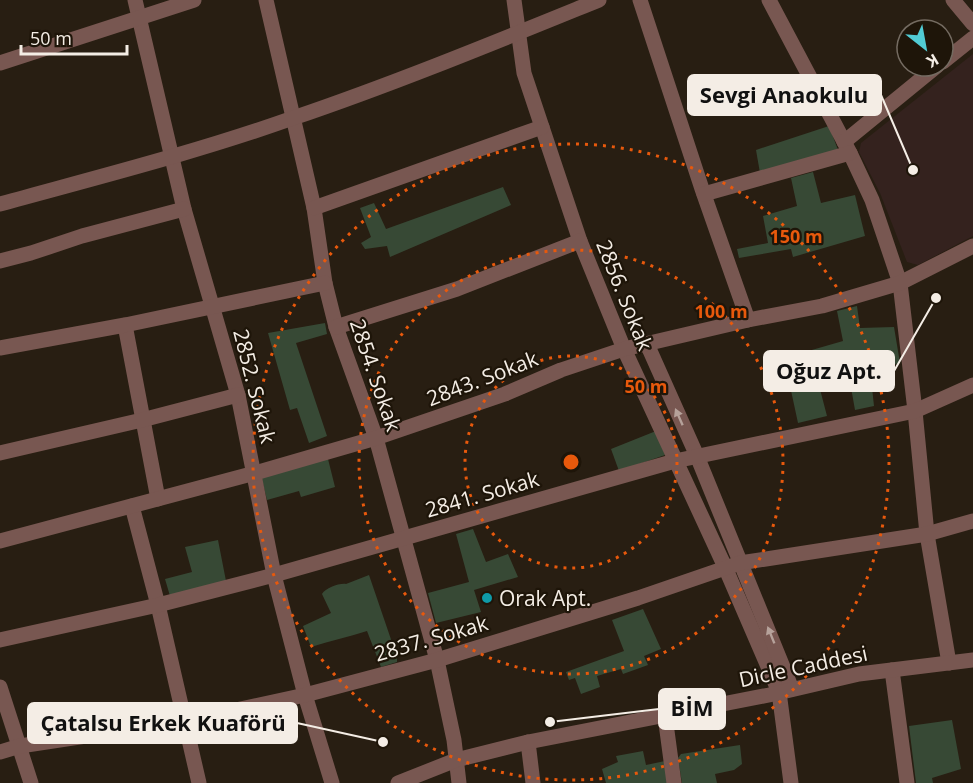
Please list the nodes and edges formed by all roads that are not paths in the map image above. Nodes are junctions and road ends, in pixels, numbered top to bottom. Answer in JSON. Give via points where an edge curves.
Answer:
{"nodes":[{"id":1,"x":135,"y":0,"type":"edge"},
{"id":2,"x":194,"y":0,"type":"edge"},
{"id":3,"x":266,"y":0,"type":"edge"},
{"id":4,"x":514,"y":0,"type":"edge"},
{"id":5,"x":599,"y":0,"type":"edge"},
{"id":6,"x":640,"y":0,"type":"edge"},
{"id":7,"x":769,"y":0,"type":"edge"},
{"id":8,"x":953,"y":0,"type":"edge"},
{"id":9,"x":139,"y":19,"type":"junction"},
{"id":10,"x":973,"y":24,"type":"edge"},
{"id":11,"x":519,"y":33,"type":"junction"},
{"id":12,"x":973,"y":38,"type":"edge"},
{"id":13,"x":955,"y":52,"type":"edge"},
{"id":14,"x":0,"y":63,"type":"edge"},
{"id":15,"x":925,"y":78,"type":"edge"},
{"id":16,"x":293,"y":118,"type":"junction"},
{"id":17,"x":542,"y":127,"type":"junction"},
{"id":18,"x":847,"y":147,"type":"junction"},
{"id":19,"x":171,"y":157,"type":"junction"},
{"id":20,"x":704,"y":194,"type":"junction"},
{"id":21,"x":0,"y":204,"type":"edge"},
{"id":22,"x":314,"y":208,"type":"junction"},
{"id":23,"x":184,"y":209,"type":"junction"},
{"id":24,"x":580,"y":241,"type":"junction"},
{"id":25,"x":973,"y":246,"type":"edge"},
{"id":26,"x":0,"y":261,"type":"edge"},
{"id":27,"x":325,"y":283,"type":"junction"},
{"id":28,"x":900,"y":283,"type":"junction"},
{"id":29,"x":213,"y":307,"type":"junction"},
{"id":30,"x":748,"y":320,"type":"junction"},
{"id":31,"x":126,"y":325,"type":"junction"},
{"id":32,"x":336,"y":327,"type":"junction"},
{"id":33,"x":647,"y":344,"type":"junction"},
{"id":34,"x":0,"y":348,"type":"edge"},
{"id":35,"x":624,"y":349,"type":"junction"},
{"id":36,"x":973,"y":385,"type":"edge"},
{"id":37,"x":238,"y":395,"type":"junction"},
{"id":38,"x":915,"y":411,"type":"junction"},
{"id":39,"x":142,"y":420,"type":"junction"},
{"id":40,"x":376,"y":438,"type":"junction"},
{"id":41,"x":0,"y":453,"type":"edge"},
{"id":42,"x":697,"y":456,"type":"junction"},
{"id":43,"x":675,"y":461,"type":"junction"},
{"id":44,"x":255,"y":473,"type":"junction"},
{"id":45,"x":158,"y":499,"type":"junction"},
{"id":46,"x":132,"y":506,"type":"junction"},
{"id":47,"x":973,"y":521,"type":"edge"},
{"id":48,"x":927,"y":534,"type":"junction"},
{"id":49,"x":403,"y":539,"type":"junction"},
{"id":50,"x":0,"y":541,"type":"edge"},
{"id":51,"x":740,"y":563,"type":"junction"},
{"id":52,"x":724,"y":567,"type":"junction"},
{"id":53,"x":274,"y":575,"type":"junction"},
{"id":54,"x":158,"y":604,"type":"junction"},
{"id":55,"x":0,"y":640,"type":"edge"},
{"id":56,"x":437,"y":660,"type":"junction"},
{"id":57,"x":973,"y":660,"type":"edge"},
{"id":58,"x":949,"y":663,"type":"junction"},
{"id":59,"x":892,"y":670,"type":"junction"},
{"id":60,"x":0,"y":687,"type":"edge"},
{"id":61,"x":786,"y":691,"type":"junction"},
{"id":62,"x":304,"y":695,"type":"junction"},
{"id":63,"x":665,"y":716,"type":"junction"},
{"id":64,"x":185,"y":721,"type":"junction"},
{"id":65,"x":528,"y":742,"type":"junction"},
{"id":66,"x":20,"y":746,"type":"junction"},
{"id":67,"x":0,"y":752,"type":"edge"},
{"id":68,"x":456,"y":760,"type":"junction"},
{"id":69,"x":31,"y":783,"type":"edge"},
{"id":70,"x":199,"y":783,"type":"edge"},
{"id":71,"x":332,"y":783,"type":"edge"},
{"id":72,"x":398,"y":783,"type":"edge"},
{"id":73,"x":459,"y":783,"type":"edge"},
{"id":74,"x":533,"y":783,"type":"edge"},
{"id":75,"x":674,"y":783,"type":"edge"},
{"id":76,"x":791,"y":783,"type":"edge"},
{"id":77,"x":907,"y":783,"type":"edge"}],
"edges":[{"from":1,"to":9,"type":"street","name":"2852. Sokak"},
{"from":2,"to":9,"type":"street"},
{"from":3,"to":16,"type":"street","name":"2854. Sokak"},
{"from":4,"to":11,"type":"street","name":"2856. Sokak"},
{"from":5,"to":11,"type":"street"},
{"from":6,"to":20,"type":"street"},
{"from":7,"to":18,"type":"street"},
{"from":8,"to":10,"type":"street"},
{"from":9,"to":14,"type":"street"},
{"from":9,"to":19,"type":"street","name":"2852. Sokak"},
{"from":11,"to":16,"type":"street"},
{"from":11,"to":17,"type":"street","name":"2856. Sokak","via":[[524,74]]},
{"from":12,"to":13,"type":"street"},
{"from":15,"to":18,"type":"street"},
{"from":16,"to":19,"type":"street"},
{"from":16,"to":22,"type":"street","name":"2854. Sokak"},
{"from":17,"to":22,"type":"street"},
{"from":17,"to":24,"type":"street","name":"2856. Sokak"},
{"from":18,"to":20,"type":"street"},
{"from":18,"to":28,"type":"street","via":[[872,200]]},
{"from":19,"to":21,"type":"street"},
{"from":19,"to":23,"type":"street","name":"2852. Sokak"},
{"from":20,"to":30,"type":"street"},
{"from":22,"to":27,"type":"street","name":"2854. Sokak"},
{"from":23,"to":26,"type":"street"},
{"from":23,"to":29,"type":"street","name":"2852. Sokak"},
{"from":24,"to":32,"type":"street","via":[[457,289]]},
{"from":24,"to":35,"type":"street","name":"2856. Sokak"},
{"from":25,"to":28,"type":"street","name":"2843. Sokak"},
{"from":27,"to":29,"type":"street"},
{"from":27,"to":32,"type":"street","name":"2854. Sokak"},
{"from":28,"to":30,"type":"street","name":"2843. Sokak","via":[[822,306]]},
{"from":28,"to":38,"type":"street"},
{"from":29,"to":31,"type":"street"},
{"from":29,"to":37,"type":"street","name":"2852. Sokak"},
{"from":30,"to":33,"type":"street","name":"2843. Sokak"},
{"from":31,"to":34,"type":"street"},
{"from":31,"to":39,"type":"street"},
{"from":32,"to":40,"type":"street","name":"2854. Sokak"},
{"from":33,"to":35,"type":"street","name":"2843. Sokak"},
{"from":42,"to":33,"type":"street","name":"2856. Sokak","one_way":true},
{"from":35,"to":40,"type":"street","name":"2843. Sokak"},
{"from":35,"to":43,"type":"street","name":"2856. Sokak"},
{"from":36,"to":38,"type":"street","name":"2841. Sokak"},
{"from":37,"to":39,"type":"street"},
{"from":37,"to":44,"type":"street","name":"2852. Sokak"},
{"from":38,"to":42,"type":"street","name":"2841. Sokak"},
{"from":38,"to":48,"type":"street"},
{"from":39,"to":41,"type":"street"},
{"from":39,"to":45,"type":"street"},
{"from":40,"to":44,"type":"street","name":"2843. Sokak"},
{"from":40,"to":49,"type":"street","name":"2854. Sokak"},
{"from":42,"to":43,"type":"street","name":"2841. Sokak"},
{"from":42,"to":51,"type":"street","name":"2856. Sokak"},
{"from":43,"to":49,"type":"street","name":"2841. Sokak"},
{"from":43,"to":52,"type":"street","name":"2856. Sokak"},
{"from":44,"to":45,"type":"street","name":"2843. Sokak"},
{"from":44,"to":53,"type":"street","name":"2852. Sokak"},
{"from":45,"to":46,"type":"street","name":"2843. Sokak"},
{"from":46,"to":50,"type":"street","name":"2843. Sokak"},
{"from":46,"to":54,"type":"street"},
{"from":47,"to":48,"type":"street","name":"2837. Sokak"},
{"from":48,"to":51,"type":"street","name":"2837. Sokak"},
{"from":48,"to":58,"type":"street"},
{"from":49,"to":53,"type":"street","name":"2841. Sokak"},
{"from":49,"to":56,"type":"street","name":"2854. Sokak"},
{"from":51,"to":52,"type":"street","name":"2837. Sokak"},
{"from":61,"to":51,"type":"street","name":"2856. Sokak","one_way":true},
{"from":52,"to":56,"type":"street","name":"2837. Sokak"},
{"from":52,"to":61,"type":"street","name":"2856. Sokak"},
{"from":53,"to":54,"type":"street","name":"2841. Sokak"},
{"from":53,"to":62,"type":"street","name":"2852. Sokak"},
{"from":54,"to":55,"type":"street","name":"2841. Sokak"},
{"from":54,"to":64,"type":"street"},
{"from":56,"to":62,"type":"street","name":"2837. Sokak"},
{"from":56,"to":68,"type":"street","name":"2854. Sokak"},
{"from":57,"to":58,"type":"street","name":"Dicle Caddesi"},
{"from":58,"to":59,"type":"street","name":"Dicle Caddesi"},
{"from":59,"to":61,"type":"street","name":"Dicle Caddesi"},
{"from":59,"to":77,"type":"street"},
{"from":60,"to":66,"type":"street"},
{"from":61,"to":63,"type":"street","name":"Dicle Caddesi"},
{"from":61,"to":76,"type":"street"},
{"from":62,"to":64,"type":"street","name":"2837. Sokak"},
{"from":62,"to":71,"type":"street","name":"2852. Sokak"},
{"from":63,"to":65,"type":"street","name":"Dicle Caddesi"},
{"from":63,"to":75,"type":"street"},
{"from":64,"to":66,"type":"street","name":"2837. Sokak"},
{"from":64,"to":70,"type":"street"},
{"from":65,"to":68,"type":"street","name":"Dicle Caddesi"},
{"from":65,"to":74,"type":"street"},
{"from":66,"to":67,"type":"street","name":"2837. Sokak"},
{"from":66,"to":69,"type":"street"},
{"from":68,"to":72,"type":"street","name":"Dicle Caddesi"},
{"from":68,"to":73,"type":"street","name":"2854. Sokak"}]}
